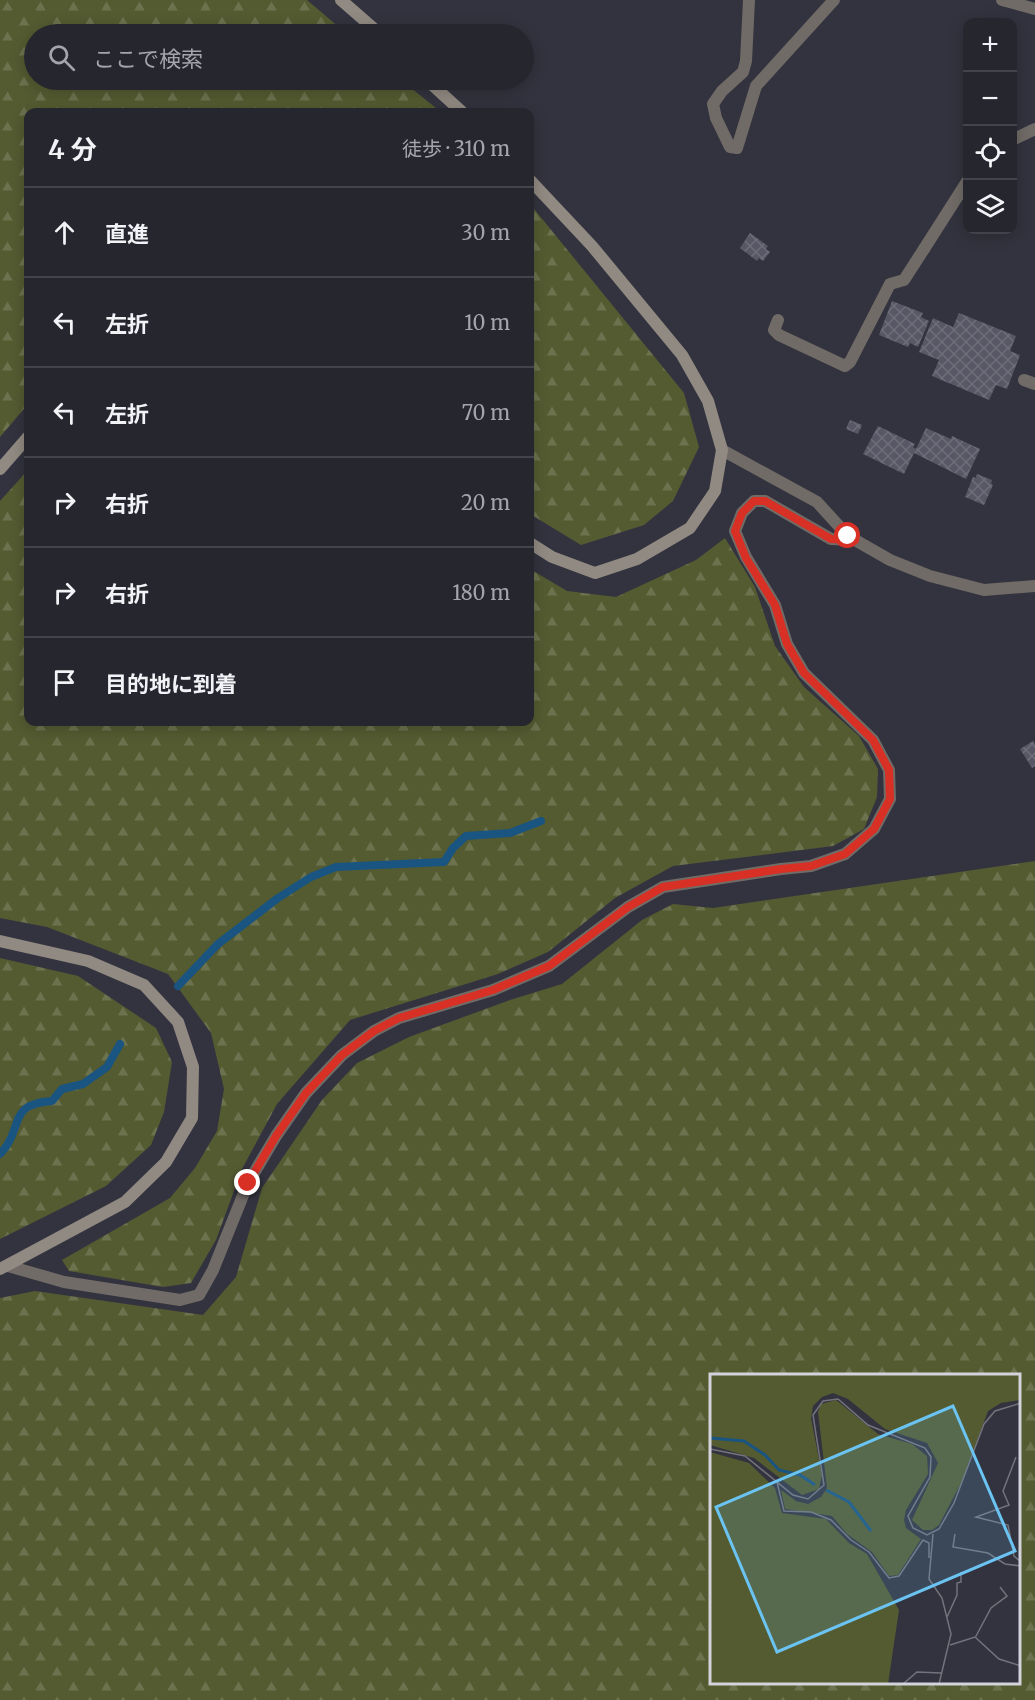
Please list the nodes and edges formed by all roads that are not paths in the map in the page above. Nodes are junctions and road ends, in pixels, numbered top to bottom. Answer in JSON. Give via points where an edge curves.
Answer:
{"nodes":[{"id":1,"x":341,"y":0,"type":"edge"},
{"id":2,"x":749,"y":0,"type":"edge"},
{"id":3,"x":834,"y":0,"type":"edge"},
{"id":4,"x":1002,"y":0,"type":"edge"},
{"id":5,"x":1035,"y":9,"type":"edge"},
{"id":6,"x":369,"y":24,"type":"edge"},
{"id":7,"x":438,"y":90,"type":"edge"},
{"id":8,"x":458,"y":108,"type":"edge"},
{"id":9,"x":1035,"y":129,"type":"edge"},
{"id":10,"x":1017,"y":138,"type":"edge"},
{"id":11,"x":534,"y":184,"type":"edge"},
{"id":12,"x":963,"y":188,"type":"edge"},
{"id":13,"x":778,"y":320,"type":"dead end"},
{"id":14,"x":24,"y":442,"type":"edge"},
{"id":15,"x":722,"y":450,"type":"junction"},
{"id":16,"x":0,"y":469,"type":"edge"},
{"id":17,"x":855,"y":540,"type":"junction"},
{"id":18,"x":534,"y":546,"type":"edge"},
{"id":19,"x":1035,"y":586,"type":"edge"},
{"id":20,"x":0,"y":941,"type":"edge"},
{"id":21,"x":4,"y":1267,"type":"edge"}],
"edges":[{"from":1,"to":6,"type":"street"},
{"from":2,"to":3,"type":"street","via":[[743,72],[713,104],[730,147],[737,148],[756,86]]},
{"from":4,"to":5,"type":"street"},
{"from":7,"to":8,"type":"street"},
{"from":9,"to":10,"type":"street"},
{"from":11,"to":15,"type":"street","via":[[592,246],[682,355],[708,401]]},
{"from":12,"to":13,"type":"street","via":[[904,280],[890,284],[845,366],[779,336],[774,330]]},
{"from":14,"to":16,"type":"street"},
{"from":15,"to":17,"type":"street","via":[[817,502]]},
{"from":15,"to":18,"type":"street","via":[[715,491],[690,528],[637,559],[595,573],[552,557]]},
{"from":17,"to":19,"type":"street","via":[[930,576],[984,590]]},
{"from":17,"to":21,"type":"street","via":[[831,539],[765,501],[754,501],[742,513],[735,531],[746,558],[775,605],[787,644],[804,673],[873,740],[889,770],[890,799],[874,829],[845,854],[811,866],[663,887],[628,907],[549,966],[493,990],[399,1018],[374,1031],[342,1055],[306,1093],[276,1136],[248,1183],[199,1295],[180,1300],[64,1282]]},
{"from":20,"to":21,"type":"street","via":[[88,961],[144,985],[178,1022],[193,1067],[192,1118],[166,1162],[125,1202]]}]}
